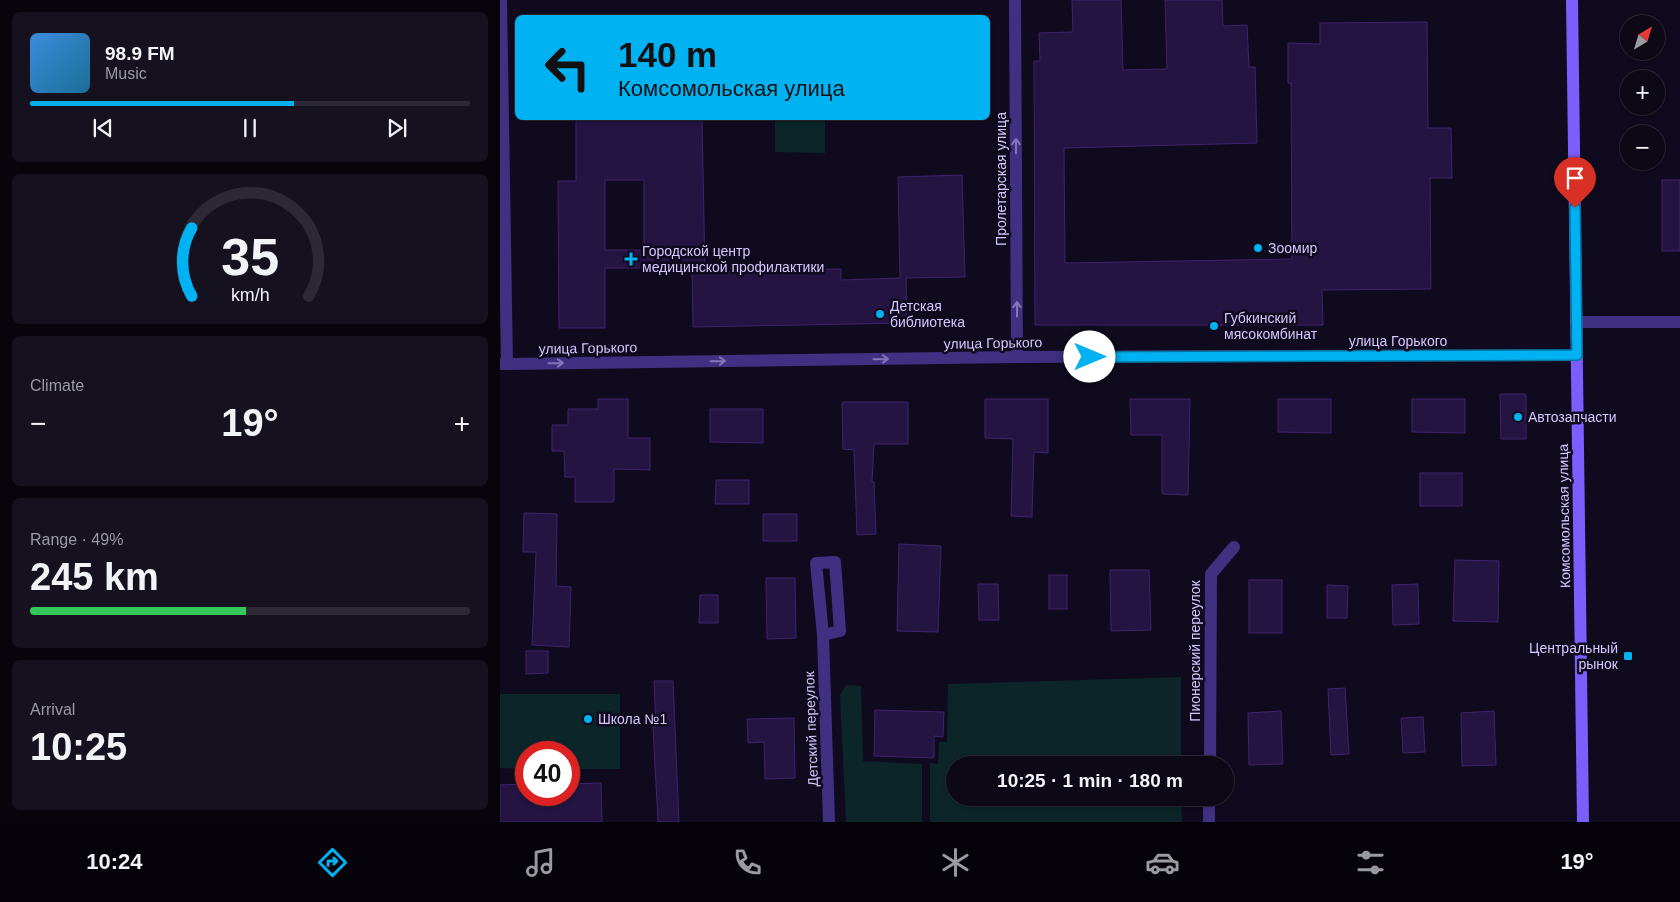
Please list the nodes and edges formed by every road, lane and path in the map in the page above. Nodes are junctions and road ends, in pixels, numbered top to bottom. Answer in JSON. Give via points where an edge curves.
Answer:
{"nodes":[{"id":1,"x":501,"y":0,"type":"edge"},
{"id":2,"x":1015,"y":0,"type":"edge"},
{"id":3,"x":1572,"y":0,"type":"edge"},
{"id":4,"x":1576,"y":322,"type":"junction"},
{"id":5,"x":1680,"y":322,"type":"edge"},
{"id":6,"x":1577,"y":355,"type":"junction"},
{"id":7,"x":1017,"y":357,"type":"junction"},
{"id":8,"x":504,"y":364,"type":"edge"},
{"id":9,"x":1234,"y":547,"type":"dead end"},
{"id":10,"x":822,"y":635,"type":"junction"},
{"id":11,"x":1210,"y":756,"type":"edge"},
{"id":12,"x":1209,"y":806,"type":"edge"},
{"id":13,"x":829,"y":822,"type":"edge"},
{"id":14,"x":1209,"y":822,"type":"edge"},
{"id":15,"x":1583,"y":822,"type":"edge"}],
"edges":[{"from":1,"to":8,"type":"street"},
{"from":7,"to":2,"type":"street","name":"Пролетарская улица","one_way":true},
{"from":3,"to":4,"type":"main road","name":"Комсомольская улица"},
{"from":4,"to":5,"type":"street"},
{"from":4,"to":6,"type":"main road","name":"Комсомольская улица"},
{"from":6,"to":7,"type":"street","name":"улица Горького"},
{"from":6,"to":15,"type":"main road","name":"Комсомольская улица"},
{"from":8,"to":7,"type":"street","name":"улица Горького","one_way":true},
{"from":9,"to":11,"type":"street","name":"Пионерский переулок","via":[[1211,574]]},
{"from":10,"to":10,"type":"street","name":"Детский переулок","via":[[840,631],[835,562],[816,563]]},
{"from":10,"to":13,"type":"street","name":"Детский переулок"},
{"from":12,"to":14,"type":"street"}]}
